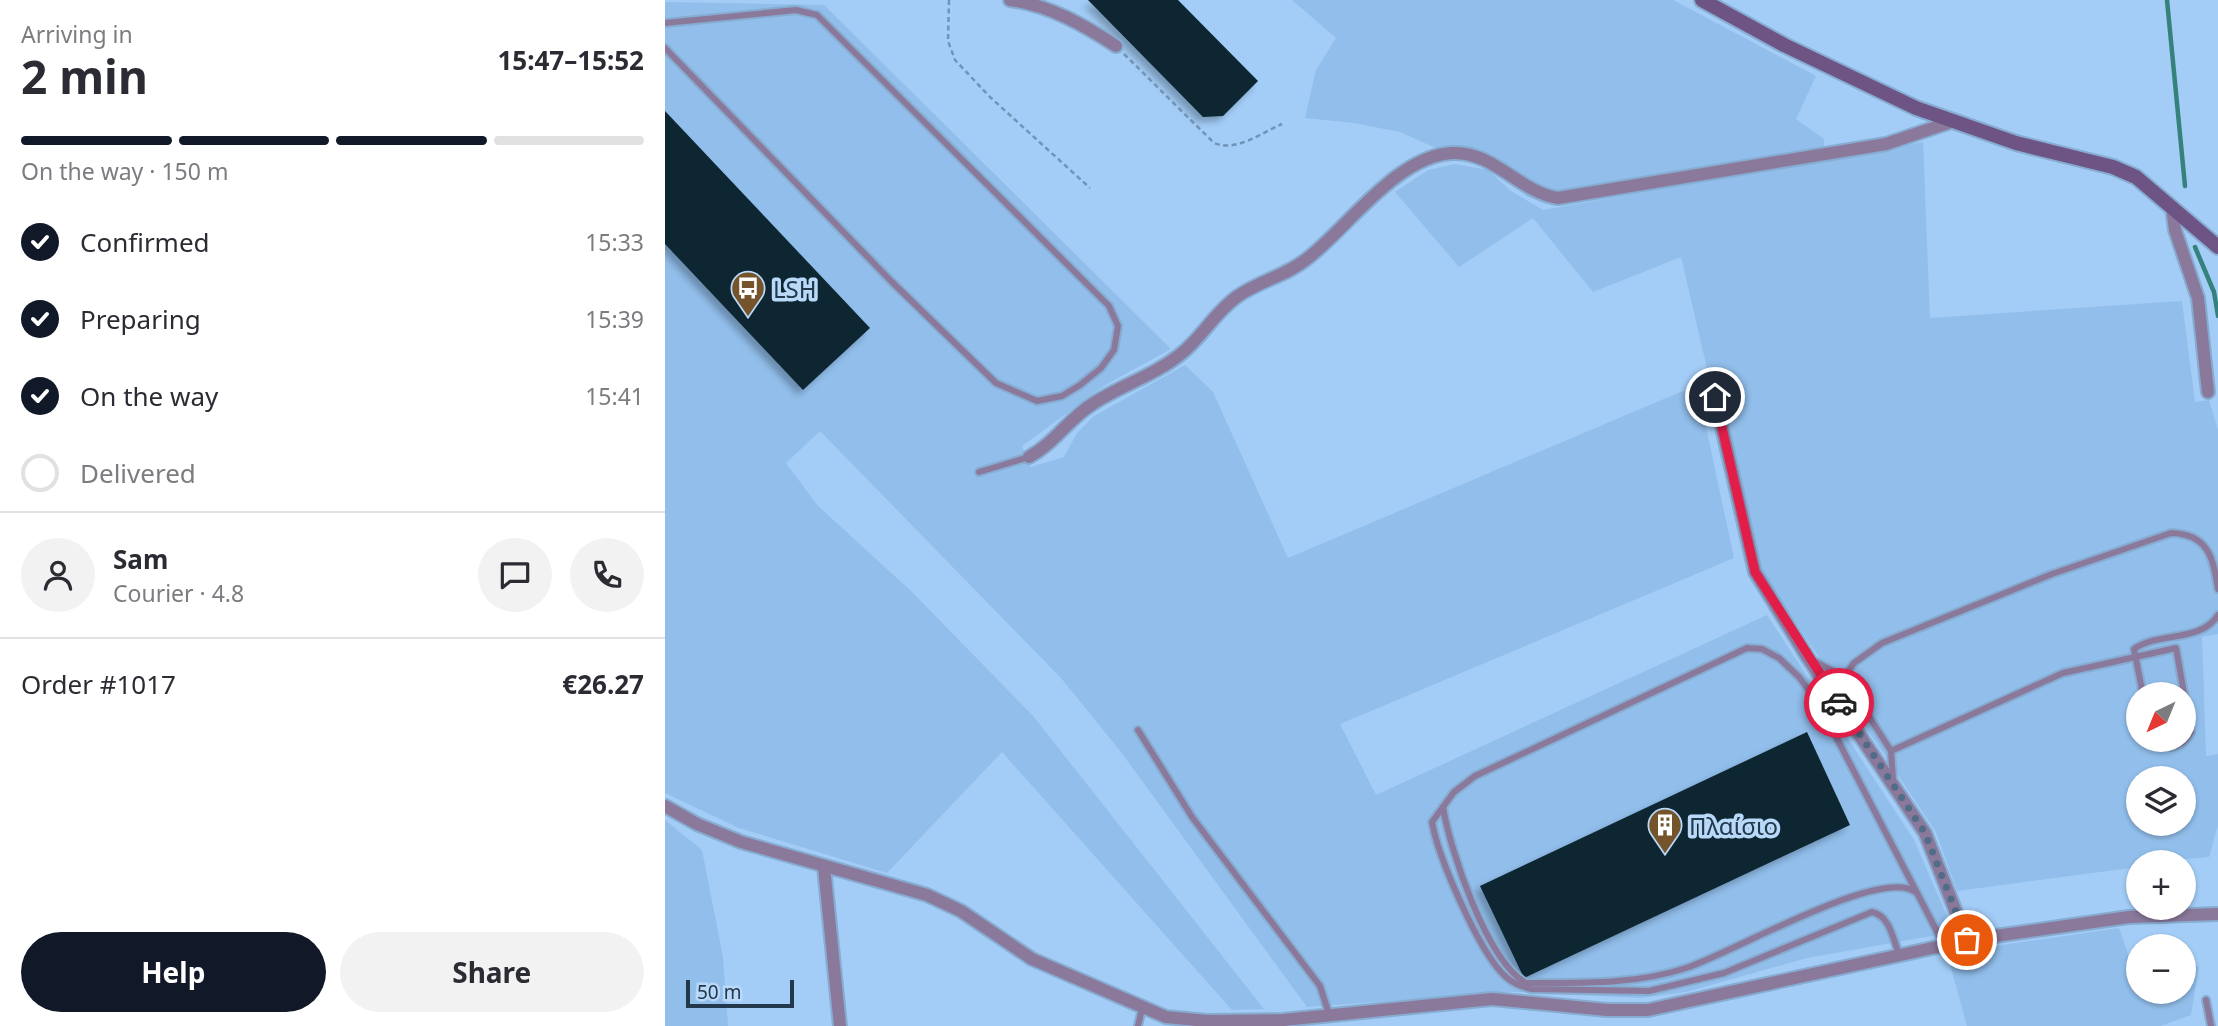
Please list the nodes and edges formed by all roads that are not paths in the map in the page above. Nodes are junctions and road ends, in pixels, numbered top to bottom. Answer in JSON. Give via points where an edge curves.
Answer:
{"nodes":[{"id":1,"x":1010,"y":0,"type":"edge"},
{"id":2,"x":1702,"y":0,"type":"edge"},
{"id":3,"x":665,"y":23,"type":"edge"},
{"id":4,"x":1116,"y":47,"type":"road end"},
{"id":5,"x":665,"y":48,"type":"edge"},
{"id":6,"x":1951,"y":122,"type":"junction"},
{"id":7,"x":2172,"y":207,"type":"junction"},
{"id":8,"x":2218,"y":247,"type":"edge"},
{"id":9,"x":2208,"y":392,"type":"dead end"},
{"id":10,"x":1715,"y":397,"type":"dead end"},
{"id":11,"x":1029,"y":457,"type":"joint"},
{"id":12,"x":979,"y":472,"type":"dead end"},
{"id":13,"x":2218,"y":589,"type":"edge"},
{"id":14,"x":2218,"y":615,"type":"edge"},
{"id":15,"x":1808,"y":658,"type":"junction"},
{"id":16,"x":2136,"y":658,"type":"junction"},
{"id":17,"x":1844,"y":677,"type":"junction"},
{"id":18,"x":2141,"y":682,"type":"edge"},
{"id":19,"x":2182,"y":682,"type":"edge"},
{"id":20,"x":1138,"y":730,"type":"dead end"},
{"id":21,"x":1891,"y":751,"type":"junction"},
{"id":22,"x":1894,"y":785,"type":"junction"},
{"id":23,"x":665,"y":806,"type":"edge"},
{"id":24,"x":1443,"y":807,"type":"junction"},
{"id":25,"x":824,"y":867,"type":"junction"},
{"id":26,"x":1917,"y":894,"type":"junction"},
{"id":27,"x":2218,"y":914,"type":"edge"},
{"id":28,"x":1967,"y":940,"type":"junction"},
{"id":29,"x":1944,"y":945,"type":"junction"},
{"id":30,"x":1899,"y":954,"type":"junction"},
{"id":31,"x":2206,"y":1000,"type":"dead end"},
{"id":32,"x":1142,"y":1009,"type":"junction"},
{"id":33,"x":1330,"y":1016,"type":"junction"},
{"id":34,"x":841,"y":1026,"type":"edge"},
{"id":35,"x":1137,"y":1026,"type":"edge"},
{"id":36,"x":2211,"y":1026,"type":"edge"}],
"edges":[{"from":1,"to":4,"type":"street","via":[[1031,2],[1074,21]]},
{"from":2,"to":6,"type":"street","via":[[1784,45]]},
{"from":3,"to":5,"type":"lane","via":[[796,10],[817,15],[1109,306],[1118,326],[1108,359],[1080,385],[1051,399],[1037,401],[996,383]]},
{"from":6,"to":7,"type":"street","via":[[2113,167],[2136,177]]},
{"from":6,"to":11,"type":"street","via":[[1886,144],[1558,198],[1542,196],[1475,157],[1435,156],[1403,173],[1307,260],[1238,296],[1181,354],[1091,405]]},
{"from":7,"to":8,"type":"street"},
{"from":7,"to":9,"type":"street","via":[[2198,298]]},
{"from":10,"to":15,"type":"street","via":[[1755,572]]},
{"from":11,"to":12,"type":"lane"},
{"from":13,"to":17,"type":"lane","via":[[2212,560],[2199,539],[2171,533],[2052,574],[1882,643],[1854,663]]},
{"from":14,"to":16,"type":"lane","via":[[2206,629],[2145,641],[2134,649]]},
{"from":15,"to":17,"type":"lane"},
{"from":15,"to":22,"type":"street"},
{"from":16,"to":18,"type":"lane"},
{"from":16,"to":19,"type":"lane","via":[[2176,648]]},
{"from":16,"to":21,"type":"lane","via":[[2063,673]]},
{"from":17,"to":21,"type":"lane"},
{"from":20,"to":33,"type":"lane","via":[[1192,817],[1320,986]]},
{"from":21,"to":22,"type":"lane"},
{"from":22,"to":28,"type":"street","via":[[1925,833]]},
{"from":23,"to":25,"type":"street","via":[[717,833]]},
{"from":24,"to":26,"type":"lane","via":[[1453,859],[1505,964],[1526,983],[1638,981],[1688,968],[1856,893],[1893,885],[1907,886]]},
{"from":24,"to":26,"type":"lane","via":[[1475,776],[1747,648],[1762,649],[1799,677],[1819,704]]},
{"from":24,"to":30,"type":"lane","via":[[1432,822],[1435,838],[1491,960],[1514,983],[1531,989],[1649,990],[1724,973],[1872,912],[1888,923]]},
{"from":25,"to":32,"type":"street","via":[[927,895],[961,911],[1032,959]]},
{"from":25,"to":34,"type":"street"},
{"from":26,"to":29,"type":"lane"},
{"from":27,"to":28,"type":"street","via":[[2129,917]]},
{"from":28,"to":29,"type":"street"},
{"from":29,"to":30,"type":"street"},
{"from":30,"to":33,"type":"street","via":[[1649,1010],[1492,999]]},
{"from":31,"to":36,"type":"lane"},
{"from":32,"to":33,"type":"street","via":[[1166,1017],[1207,1021]]},
{"from":32,"to":35,"type":"lane"}]}
